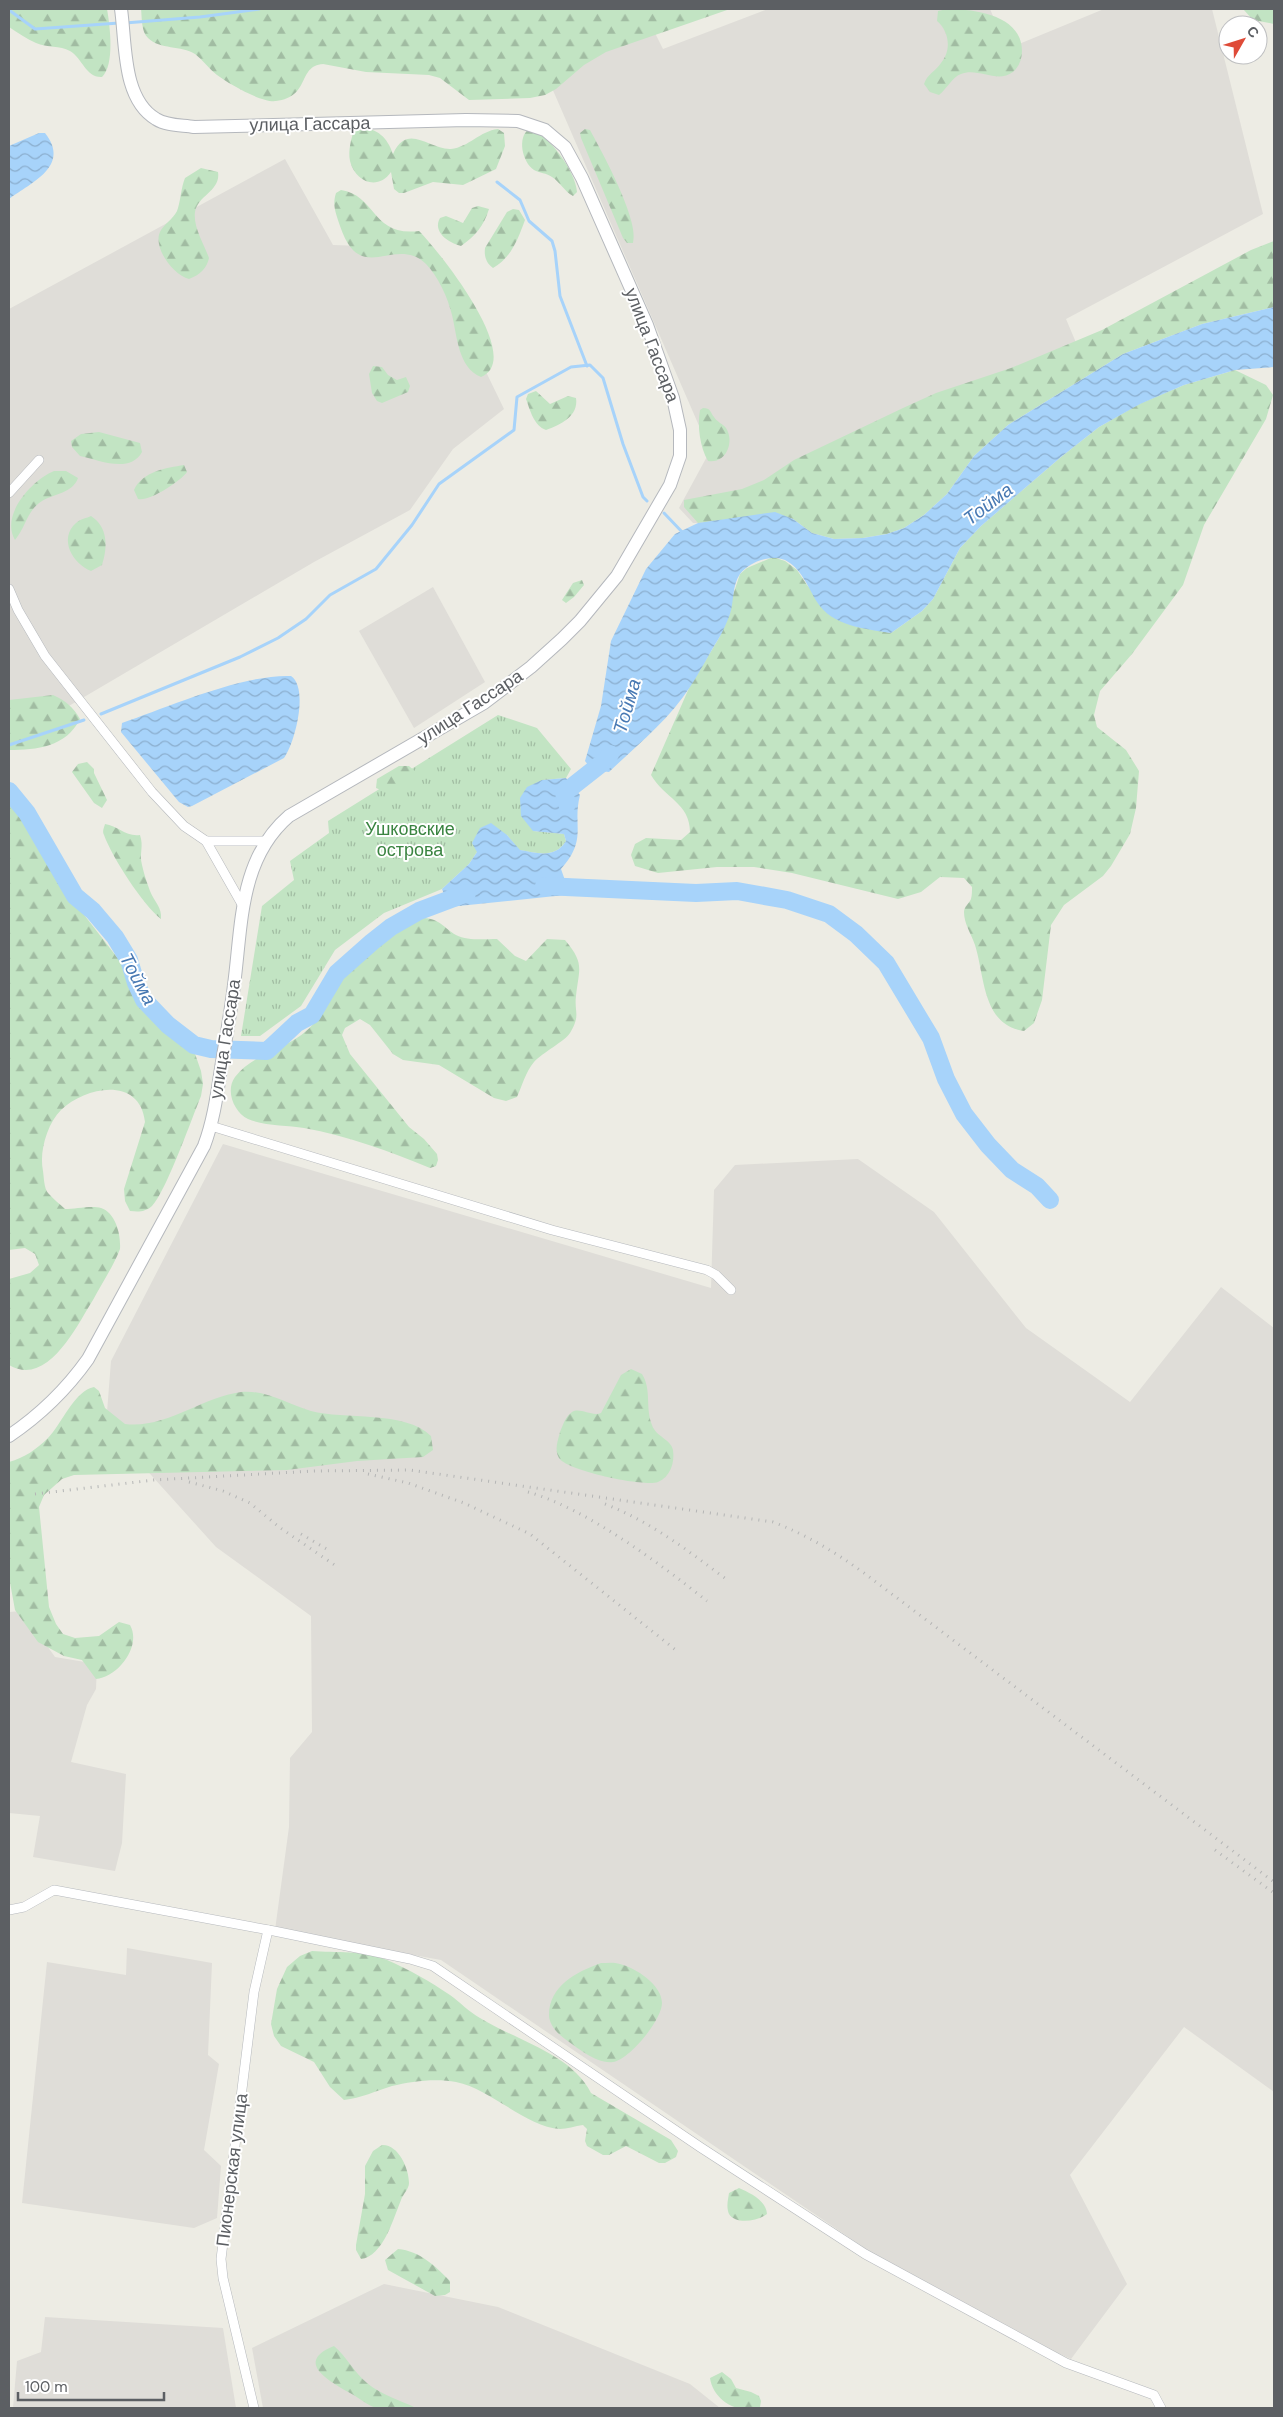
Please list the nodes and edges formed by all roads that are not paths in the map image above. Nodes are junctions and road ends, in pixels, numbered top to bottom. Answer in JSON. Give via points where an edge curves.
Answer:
{"nodes":[{"id":1,"x":121,"y":9,"type":"edge"},
{"id":2,"x":40,"y":460,"type":"dead end"},
{"id":3,"x":9,"y":493,"type":"edge"},
{"id":4,"x":9,"y":590,"type":"edge"},
{"id":5,"x":206,"y":841,"type":"junction"},
{"id":6,"x":266,"y":841,"type":"junction"},
{"id":7,"x":243,"y":906,"type":"junction"},
{"id":8,"x":211,"y":1126,"type":"junction"},
{"id":9,"x":731,"y":1290,"type":"dead end"},
{"id":10,"x":9,"y":1436,"type":"edge"},
{"id":11,"x":9,"y":1910,"type":"edge"},
{"id":12,"x":268,"y":1930,"type":"junction"},
{"id":13,"x":254,"y":2408,"type":"edge"},
{"id":14,"x":1161,"y":2408,"type":"edge"}],
"edges":[{"from":1,"to":6,"type":"main road","name":"улица Гассара","via":[[131,82],[137,97],[157,120],[171,124],[204,127],[466,120],[518,121],[545,130],[565,147],[582,178],[647,325],[678,415],[680,456],[670,485],[617,576],[580,621],[504,689],[289,816]]},
{"from":2,"to":3,"type":"street"},
{"from":4,"to":5,"type":"street","via":[[45,656],[72,691],[152,792],[184,826]]},
{"from":5,"to":6,"type":"street"},
{"from":5,"to":7,"type":"street"},
{"from":6,"to":7,"type":"main road","name":"улица Гассара","via":[[252,869]]},
{"from":7,"to":8,"type":"main road","name":"улица Гассара"},
{"from":8,"to":9,"type":"street","via":[[552,1230],[707,1270],[721,1278]]},
{"from":8,"to":10,"type":"main road","name":"улица Гассара","via":[[204,1146],[88,1359],[52,1402]]},
{"from":11,"to":12,"type":"street","via":[[24,1907],[54,1890]]},
{"from":12,"to":13,"type":"street","name":"Пионерская улица","via":[[254,1992],[221,2259]]},
{"from":12,"to":14,"type":"street","via":[[433,1966],[865,2254],[1066,2362],[1154,2395]]}]}
